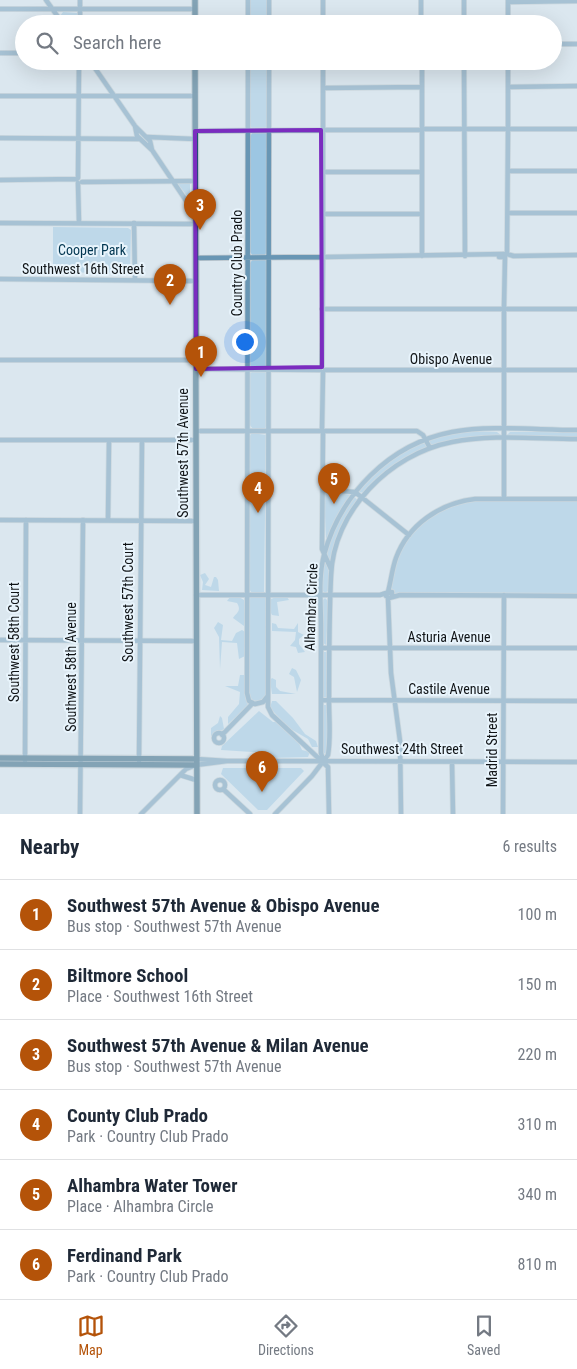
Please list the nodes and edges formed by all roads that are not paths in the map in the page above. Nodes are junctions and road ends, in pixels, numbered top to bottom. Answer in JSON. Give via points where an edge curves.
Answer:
{"nodes":[{"id":1,"x":46,"y":0,"type":"edge"},
{"id":2,"x":80,"y":0,"type":"edge"},
{"id":3,"x":195,"y":0,"type":"edge"},
{"id":4,"x":248,"y":0,"type":"edge"},
{"id":5,"x":269,"y":0,"type":"edge"},
{"id":6,"x":323,"y":0,"type":"edge"},
{"id":7,"x":421,"y":0,"type":"edge"},
{"id":8,"x":464,"y":0,"type":"edge"},
{"id":9,"x":508,"y":1,"type":"edge"},
{"id":10,"x":577,"y":1,"type":"edge"},
{"id":11,"x":0,"y":9,"type":"edge"},
{"id":12,"x":52,"y":9,"type":"junction"},
{"id":13,"x":80,"y":9,"type":"junction"},
{"id":14,"x":195,"y":10,"type":"junction"},
{"id":15,"x":56,"y":15,"type":"edge"},
{"id":16,"x":80,"y":15,"type":"edge"},
{"id":17,"x":195,"y":15,"type":"edge"},
{"id":18,"x":248,"y":15,"type":"edge"},
{"id":19,"x":269,"y":15,"type":"edge"},
{"id":20,"x":323,"y":15,"type":"edge"},
{"id":21,"x":422,"y":15,"type":"edge"},
{"id":22,"x":464,"y":15,"type":"edge"},
{"id":23,"x":508,"y":15,"type":"edge"},
{"id":24,"x":562,"y":44,"type":"edge"},
{"id":25,"x":577,"y":44,"type":"edge"},
{"id":26,"x":0,"y":53,"type":"edge"},
{"id":27,"x":15,"y":53,"type":"edge"},
{"id":28,"x":79,"y":70,"type":"edge"},
{"id":29,"x":96,"y":70,"type":"edge"},
{"id":30,"x":195,"y":70,"type":"edge"},
{"id":31,"x":248,"y":70,"type":"edge"},
{"id":32,"x":269,"y":70,"type":"edge"},
{"id":33,"x":323,"y":70,"type":"edge"},
{"id":34,"x":422,"y":70,"type":"edge"},
{"id":35,"x":464,"y":70,"type":"edge"},
{"id":36,"x":508,"y":70,"type":"edge"},
{"id":37,"x":577,"y":86,"type":"edge"},
{"id":38,"x":422,"y":87,"type":"junction"},
{"id":39,"x":508,"y":87,"type":"junction"},
{"id":40,"x":323,"y":88,"type":"junction"},
{"id":41,"x":0,"y":96,"type":"edge"},
{"id":42,"x":80,"y":96,"type":"junction"},
{"id":43,"x":114,"y":96,"type":"junction"},
{"id":44,"x":195,"y":96,"type":"junction"},
{"id":45,"x":135,"y":126,"type":"junction"},
{"id":46,"x":577,"y":128,"type":"edge"},
{"id":47,"x":422,"y":129,"type":"junction"},
{"id":48,"x":464,"y":129,"type":"junction"},
{"id":49,"x":508,"y":129,"type":"junction"},
{"id":50,"x":248,"y":130,"type":"junction"},
{"id":51,"x":269,"y":130,"type":"junction"},
{"id":52,"x":323,"y":130,"type":"junction"},
{"id":53,"x":195,"y":131,"type":"junction"},
{"id":54,"x":136,"y":134,"type":"junction"},
{"id":55,"x":0,"y":138,"type":"edge"},
{"id":56,"x":80,"y":138,"type":"junction"},
{"id":57,"x":129,"y":138,"type":"junction"},
{"id":58,"x":143,"y":138,"type":"junction"},
{"id":59,"x":161,"y":138,"type":"junction"},
{"id":60,"x":195,"y":139,"type":"junction"},
{"id":61,"x":151,"y":142,"type":"junction"},
{"id":62,"x":152,"y":150,"type":"junction"},
{"id":63,"x":166,"y":170,"type":"junction"},
{"id":64,"x":577,"y":170,"type":"edge"},
{"id":65,"x":508,"y":171,"type":"junction"},
{"id":66,"x":323,"y":172,"type":"junction"},
{"id":67,"x":422,"y":172,"type":"junction"},
{"id":68,"x":0,"y":180,"type":"edge"},
{"id":69,"x":80,"y":180,"type":"junction"},
{"id":70,"x":161,"y":180,"type":"junction"},
{"id":71,"x":173,"y":181,"type":"junction"},
{"id":72,"x":195,"y":181,"type":"junction"},
{"id":73,"x":577,"y":213,"type":"edge"},
{"id":74,"x":196,"y":214,"type":"junction"},
{"id":75,"x":323,"y":214,"type":"junction"},
{"id":76,"x":422,"y":214,"type":"junction"},
{"id":77,"x":508,"y":214,"type":"junction"},
{"id":78,"x":0,"y":223,"type":"edge"},
{"id":79,"x":79,"y":223,"type":"junction"},
{"id":80,"x":134,"y":223,"type":"junction"},
{"id":81,"x":196,"y":224,"type":"junction"},
{"id":82,"x":577,"y":255,"type":"edge"},
{"id":83,"x":422,"y":256,"type":"junction"},
{"id":84,"x":465,"y":256,"type":"junction"},
{"id":85,"x":506,"y":256,"type":"junction"},
{"id":86,"x":248,"y":257,"type":"junction"},
{"id":87,"x":269,"y":257,"type":"junction"},
{"id":88,"x":323,"y":257,"type":"junction"},
{"id":89,"x":196,"y":258,"type":"junction"},
{"id":90,"x":0,"y":279,"type":"edge"},
{"id":91,"x":135,"y":280,"type":"junction"},
{"id":92,"x":196,"y":281,"type":"junction"},
{"id":93,"x":322,"y":309,"type":"junction"},
{"id":94,"x":504,"y":309,"type":"junction"},
{"id":95,"x":577,"y":310,"type":"edge"},
{"id":96,"x":0,"y":360,"type":"edge"},
{"id":97,"x":196,"y":360,"type":"junction"},
{"id":98,"x":196,"y":369,"type":"junction"},
{"id":99,"x":248,"y":370,"type":"junction"},
{"id":100,"x":269,"y":370,"type":"junction"},
{"id":101,"x":323,"y":370,"type":"junction"},
{"id":102,"x":504,"y":370,"type":"junction"},
{"id":103,"x":577,"y":370,"type":"edge"},
{"id":104,"x":504,"y":430,"type":"junction"},
{"id":105,"x":577,"y":430,"type":"edge"},
{"id":106,"x":196,"y":431,"type":"junction"},
{"id":107,"x":248,"y":431,"type":"junction"},
{"id":108,"x":269,"y":431,"type":"junction"},
{"id":109,"x":323,"y":431,"type":"junction"},
{"id":110,"x":504,"y":439,"type":"junction"},
{"id":111,"x":0,"y":440,"type":"edge"},
{"id":112,"x":108,"y":440,"type":"junction"},
{"id":113,"x":142,"y":440,"type":"junction"},
{"id":114,"x":196,"y":440,"type":"junction"},
{"id":115,"x":426,"y":440,"type":"junction"},
{"id":116,"x":577,"y":440,"type":"edge"},
{"id":117,"x":430,"y":448,"type":"junction"},
{"id":118,"x":322,"y":490,"type":"junction"},
{"id":119,"x":355,"y":492,"type":"junction"},
{"id":120,"x":362,"y":498,"type":"junction"},
{"id":121,"x":504,"y":499,"type":"junction"},
{"id":122,"x":577,"y":499,"type":"edge"},
{"id":123,"x":0,"y":520,"type":"edge"},
{"id":124,"x":26,"y":520,"type":"junction"},
{"id":125,"x":83,"y":520,"type":"junction"},
{"id":126,"x":108,"y":520,"type":"junction"},
{"id":127,"x":141,"y":521,"type":"junction"},
{"id":128,"x":196,"y":521,"type":"junction"},
{"id":129,"x":409,"y":535,"type":"junction"},
{"id":130,"x":324,"y":554,"type":"junction"},
{"id":131,"x":331,"y":569,"type":"junction"},
{"id":132,"x":196,"y":595,"type":"junction"},
{"id":133,"x":248,"y":595,"type":"junction"},
{"id":134,"x":268,"y":595,"type":"junction"},
{"id":135,"x":321,"y":595,"type":"junction"},
{"id":136,"x":330,"y":595,"type":"junction"},
{"id":137,"x":390,"y":595,"type":"junction"},
{"id":138,"x":504,"y":596,"type":"junction"},
{"id":139,"x":577,"y":596,"type":"edge"},
{"id":140,"x":0,"y":640,"type":"edge"},
{"id":141,"x":26,"y":640,"type":"junction"},
{"id":142,"x":82,"y":641,"type":"junction"},
{"id":143,"x":140,"y":641,"type":"junction"},
{"id":144,"x":196,"y":641,"type":"junction"},
{"id":145,"x":321,"y":648,"type":"junction"},
{"id":146,"x":330,"y":648,"type":"junction"},
{"id":147,"x":390,"y":648,"type":"junction"},
{"id":148,"x":504,"y":648,"type":"junction"},
{"id":149,"x":577,"y":648,"type":"edge"},
{"id":150,"x":268,"y":696,"type":"junction"},
{"id":151,"x":321,"y":700,"type":"junction"},
{"id":152,"x":329,"y":700,"type":"junction"},
{"id":153,"x":394,"y":700,"type":"junction"},
{"id":154,"x":504,"y":700,"type":"junction"},
{"id":155,"x":577,"y":701,"type":"edge"},
{"id":156,"x":253,"y":703,"type":"junction"},
{"id":157,"x":222,"y":735,"type":"dead end"},
{"id":158,"x":0,"y":758,"type":"edge"},
{"id":159,"x":25,"y":761,"type":"junction"},
{"id":160,"x":80,"y":761,"type":"junction"},
{"id":161,"x":139,"y":762,"type":"junction"},
{"id":162,"x":196,"y":762,"type":"junction"},
{"id":163,"x":323,"y":762,"type":"junction"},
{"id":164,"x":400,"y":762,"type":"junction"},
{"id":165,"x":452,"y":762,"type":"junction"},
{"id":166,"x":504,"y":762,"type":"junction"},
{"id":167,"x":577,"y":762,"type":"edge"},
{"id":168,"x":0,"y":764,"type":"edge"},
{"id":169,"x":176,"y":765,"type":"junction"},
{"id":170,"x":180,"y":775,"type":"junction"},
{"id":171,"x":196,"y":780,"type":"junction"},
{"id":172,"x":223,"y":789,"type":"dead end"},
{"id":173,"x":80,"y":814,"type":"edge"},
{"id":174,"x":141,"y":814,"type":"edge"},
{"id":175,"x":197,"y":814,"type":"edge"},
{"id":176,"x":250,"y":814,"type":"edge"},
{"id":177,"x":276,"y":814,"type":"edge"},
{"id":178,"x":329,"y":814,"type":"edge"},
{"id":179,"x":401,"y":814,"type":"edge"},
{"id":180,"x":453,"y":814,"type":"edge"},
{"id":181,"x":503,"y":814,"type":"edge"}],
"edges":[{"from":1,"to":12,"type":"street"},
{"from":2,"to":13,"type":"street"},
{"from":3,"to":14,"type":"main road"},
{"from":4,"to":18,"type":"street"},
{"from":5,"to":19,"type":"street"},
{"from":6,"to":20,"type":"street"},
{"from":7,"to":21,"type":"street"},
{"from":8,"to":22,"type":"street"},
{"from":9,"to":10,"type":"street"},
{"from":9,"to":23,"type":"street"},
{"from":11,"to":12,"type":"street"},
{"from":12,"to":13,"type":"street"},
{"from":12,"to":15,"type":"street"},
{"from":13,"to":14,"type":"street"},
{"from":13,"to":16,"type":"street"},
{"from":14,"to":17,"type":"main road"},
{"from":24,"to":25,"type":"street"},
{"from":26,"to":27,"type":"street"},
{"from":28,"to":42,"type":"street"},
{"from":29,"to":43,"type":"street"},
{"from":30,"to":44,"type":"main road","name":"Southwest 57th Avenue"},
{"from":31,"to":50,"type":"street","name":"Country Club Prado"},
{"from":32,"to":51,"type":"street"},
{"from":33,"to":40,"type":"street"},
{"from":34,"to":38,"type":"street"},
{"from":35,"to":48,"type":"street"},
{"from":36,"to":39,"type":"street"},
{"from":37,"to":39,"type":"street"},
{"from":38,"to":40,"type":"street"},
{"from":38,"to":47,"type":"street"},
{"from":39,"to":49,"type":"street"},
{"from":40,"to":52,"type":"street"},
{"from":41,"to":42,"type":"street"},
{"from":42,"to":43,"type":"street"},
{"from":42,"to":56,"type":"street"},
{"from":43,"to":44,"type":"street"},
{"from":43,"to":45,"type":"street"},
{"from":44,"to":53,"type":"main road","name":"Southwest 57th Avenue"},
{"from":45,"to":54,"type":"street"},
{"from":45,"to":58,"type":"street"},
{"from":46,"to":49,"type":"street"},
{"from":47,"to":48,"type":"street"},
{"from":47,"to":52,"type":"street"},
{"from":47,"to":67,"type":"street"},
{"from":48,"to":49,"type":"street"},
{"from":48,"to":84,"type":"street"},
{"from":49,"to":65,"type":"street"},
{"from":50,"to":51,"type":"street"},
{"from":50,"to":53,"type":"street"},
{"from":50,"to":86,"type":"street","name":"Country Club Prado"},
{"from":51,"to":52,"type":"street"},
{"from":51,"to":87,"type":"street"},
{"from":52,"to":66,"type":"street"},
{"from":53,"to":60,"type":"main road","name":"Southwest 57th Avenue"},
{"from":54,"to":57,"type":"street"},
{"from":54,"to":58,"type":"street"},
{"from":55,"to":56,"type":"street"},
{"from":56,"to":57,"type":"street"},
{"from":56,"to":69,"type":"street"},
{"from":57,"to":58,"type":"street"},
{"from":58,"to":59,"type":"street"},
{"from":58,"to":61,"type":"street"},
{"from":58,"to":62,"type":"street"},
{"from":59,"to":60,"type":"street"},
{"from":59,"to":61,"type":"street"},
{"from":60,"to":72,"type":"main road","name":"Southwest 57th Avenue"},
{"from":61,"to":62,"type":"street"},
{"from":62,"to":63,"type":"street"},
{"from":63,"to":70,"type":"street"},
{"from":63,"to":71,"type":"street"},
{"from":64,"to":65,"type":"street"},
{"from":65,"to":77,"type":"street"},
{"from":66,"to":67,"type":"street"},
{"from":66,"to":75,"type":"street"},
{"from":67,"to":76,"type":"street"},
{"from":68,"to":69,"type":"street"},
{"from":69,"to":70,"type":"street"},
{"from":69,"to":79,"type":"street"},
{"from":70,"to":71,"type":"street"},
{"from":71,"to":72,"type":"street"},
{"from":71,"to":74,"type":"street"},
{"from":72,"to":74,"type":"main road","name":"Southwest 57th Avenue"},
{"from":73,"to":77,"type":"street"},
{"from":74,"to":81,"type":"main road","name":"Southwest 57th Avenue"},
{"from":75,"to":76,"type":"street"},
{"from":75,"to":88,"type":"street"},
{"from":76,"to":83,"type":"street"},
{"from":77,"to":85,"type":"street"},
{"from":78,"to":79,"type":"street"},
{"from":79,"to":80,"type":"street"},
{"from":80,"to":81,"type":"street"},
{"from":80,"to":91,"type":"street"},
{"from":81,"to":89,"type":"main road","name":"Southwest 57th Avenue"},
{"from":82,"to":85,"type":"street"},
{"from":83,"to":84,"type":"street"},
{"from":83,"to":88,"type":"street"},
{"from":84,"to":85,"type":"street"},
{"from":85,"to":94,"type":"street"},
{"from":86,"to":87,"type":"street"},
{"from":86,"to":89,"type":"street"},
{"from":86,"to":99,"type":"street","name":"Country Club Prado"},
{"from":87,"to":88,"type":"street"},
{"from":87,"to":100,"type":"street"},
{"from":88,"to":93,"type":"street"},
{"from":89,"to":92,"type":"main road","name":"Southwest 57th Avenue"},
{"from":90,"to":91,"type":"street","name":"Southwest 16th Street"},
{"from":91,"to":92,"type":"street","name":"Southwest 16th Street"},
{"from":92,"to":97,"type":"main road","name":"Southwest 57th Avenue"},
{"from":93,"to":94,"type":"street"},
{"from":93,"to":101,"type":"street"},
{"from":94,"to":95,"type":"street"},
{"from":94,"to":102,"type":"street"},
{"from":96,"to":97,"type":"street"},
{"from":97,"to":98,"type":"main road","name":"Southwest 57th Avenue"},
{"from":98,"to":99,"type":"street","name":"Obispo Avenue"},
{"from":98,"to":106,"type":"main road","name":"Southwest 57th Avenue"},
{"from":99,"to":100,"type":"street","name":"Obispo Avenue"},
{"from":99,"to":107,"type":"street","name":"Country Club Prado"},
{"from":100,"to":101,"type":"street","name":"Obispo Avenue"},
{"from":100,"to":108,"type":"street"},
{"from":101,"to":102,"type":"street","name":"Obispo Avenue"},
{"from":101,"to":109,"type":"street"},
{"from":102,"to":103,"type":"street","name":"Obispo Avenue"},
{"from":102,"to":104,"type":"street"},
{"from":104,"to":105,"type":"street","name":"Alhambra Circle"},
{"from":104,"to":110,"type":"street"},
{"from":104,"to":115,"type":"street","name":"Alhambra Circle","via":[[457,432]]},
{"from":106,"to":107,"type":"street"},
{"from":106,"to":114,"type":"main road","name":"Southwest 57th Avenue"},
{"from":107,"to":108,"type":"street"},
{"from":107,"to":133,"type":"street","name":"Country Club Prado"},
{"from":108,"to":109,"type":"street"},
{"from":108,"to":134,"type":"street"},
{"from":109,"to":115,"type":"street","via":[[417,431]]},
{"from":109,"to":118,"type":"street"},
{"from":110,"to":116,"type":"street","name":"Alhambra Circle"},
{"from":110,"to":117,"type":"street","name":"Alhambra Circle","via":[[465,440]]},
{"from":110,"to":121,"type":"street"},
{"from":111,"to":112,"type":"street"},
{"from":112,"to":113,"type":"street"},
{"from":112,"to":126,"type":"street"},
{"from":113,"to":114,"type":"street"},
{"from":113,"to":127,"type":"street","name":"Southwest 57th Court"},
{"from":114,"to":128,"type":"main road","name":"Southwest 57th Avenue"},
{"from":115,"to":117,"type":"street"},
{"from":115,"to":119,"type":"street","name":"Alhambra Circle","via":[[392,457]]},
{"from":117,"to":120,"type":"street","name":"Alhambra Circle","via":[[390,470]]},
{"from":118,"to":119,"type":"street"},
{"from":118,"to":130,"type":"street"},
{"from":119,"to":120,"type":"street"},
{"from":119,"to":130,"type":"street","name":"Alhambra Circle","via":[[340,515]]},
{"from":120,"to":129,"type":"street"},
{"from":120,"to":131,"type":"street","name":"Alhambra Circle","via":[[341,534]]},
{"from":121,"to":122,"type":"street"},
{"from":121,"to":129,"type":"street","via":[[471,500],[450,505],[424,519]]},
{"from":123,"to":124,"type":"street"},
{"from":124,"to":125,"type":"street"},
{"from":124,"to":141,"type":"street","name":"Southwest 58th Court"},
{"from":125,"to":126,"type":"street"},
{"from":125,"to":142,"type":"street","name":"Southwest 58th Avenue"},
{"from":126,"to":127,"type":"street"},
{"from":127,"to":128,"type":"street"},
{"from":127,"to":143,"type":"street","name":"Southwest 57th Court"},
{"from":128,"to":132,"type":"main road","name":"Southwest 57th Avenue"},
{"from":129,"to":137,"type":"street","via":[[396,557]]},
{"from":130,"to":131,"type":"street"},
{"from":130,"to":135,"type":"street","name":"Alhambra Circle"},
{"from":131,"to":136,"type":"street","name":"Alhambra Circle"},
{"from":132,"to":133,"type":"street"},
{"from":132,"to":144,"type":"main road","name":"Southwest 57th Avenue"},
{"from":133,"to":134,"type":"street"},
{"from":133,"to":156,"type":"street","name":"Country Club Prado","via":[[247,693]]},
{"from":134,"to":135,"type":"street"},
{"from":134,"to":150,"type":"street"},
{"from":135,"to":136,"type":"street"},
{"from":135,"to":145,"type":"street","name":"Alhambra Circle"},
{"from":136,"to":137,"type":"street"},
{"from":136,"to":146,"type":"street","name":"Alhambra Circle"},
{"from":137,"to":138,"type":"street"},
{"from":137,"to":147,"type":"street"},
{"from":138,"to":139,"type":"street"},
{"from":138,"to":148,"type":"street","name":"Madrid Street"},
{"from":140,"to":141,"type":"street"},
{"from":141,"to":142,"type":"street"},
{"from":141,"to":159,"type":"street","name":"Southwest 58th Court"},
{"from":142,"to":143,"type":"street"},
{"from":142,"to":160,"type":"street","name":"Southwest 58th Avenue"},
{"from":143,"to":144,"type":"street"},
{"from":143,"to":161,"type":"street","name":"Southwest 57th Court"},
{"from":144,"to":162,"type":"main road","name":"Southwest 57th Avenue"},
{"from":145,"to":146,"type":"street","name":"Asturia Avenue"},
{"from":145,"to":151,"type":"street","name":"Alhambra Circle"},
{"from":146,"to":147,"type":"street","name":"Asturia Avenue"},
{"from":146,"to":152,"type":"street","name":"Alhambra Circle"},
{"from":147,"to":148,"type":"street","name":"Asturia Avenue"},
{"from":147,"to":153,"type":"street"},
{"from":148,"to":149,"type":"street","name":"Asturia Avenue"},
{"from":148,"to":154,"type":"street","name":"Madrid Street"},
{"from":150,"to":156,"type":"street","via":[[263,702]]},
{"from":150,"to":163,"type":"street","via":[[270,712]]},
{"from":151,"to":152,"type":"street","name":"Castile Avenue"},
{"from":151,"to":163,"type":"street","name":"Alhambra Circle"},
{"from":152,"to":153,"type":"street","name":"Castile Avenue"},
{"from":152,"to":163,"type":"street","name":"Alhambra Circle","via":[[329,752]]},
{"from":153,"to":154,"type":"street","name":"Castile Avenue"},
{"from":153,"to":164,"type":"street"},
{"from":154,"to":155,"type":"street","name":"Castile Avenue"},
{"from":154,"to":166,"type":"street","name":"Madrid Street"},
{"from":156,"to":157,"type":"street"},
{"from":158,"to":159,"type":"main road","name":"Southwest 24th Street"},
{"from":159,"to":160,"type":"main road","name":"Southwest 24th Street"},
{"from":159,"to":168,"type":"main road","name":"Southwest 24th Street"},
{"from":160,"to":161,"type":"main road","name":"Southwest 24th Street"},
{"from":160,"to":173,"type":"street","name":"Southwest 58th Avenue"},
{"from":161,"to":162,"type":"main road","name":"Southwest 24th Street"},
{"from":161,"to":169,"type":"main road","name":"Southwest 24th Street"},
{"from":162,"to":163,"type":"street","name":"Southwest 24th Street"},
{"from":162,"to":169,"type":"main road","name":"Southwest 24th Street"},
{"from":162,"to":170,"type":"street"},
{"from":162,"to":171,"type":"main road","name":"Southwest 57th Avenue"},
{"from":163,"to":164,"type":"street","name":"Southwest 24th Street"},
{"from":163,"to":177,"type":"street"},
{"from":163,"to":178,"type":"street","name":"Alhambra Circle","via":[[328,769]]},
{"from":164,"to":165,"type":"street","name":"Southwest 24th Street"},
{"from":164,"to":179,"type":"street"},
{"from":165,"to":166,"type":"street","name":"Southwest 24th Street"},
{"from":165,"to":180,"type":"street"},
{"from":166,"to":167,"type":"street","name":"Southwest 24th Street"},
{"from":166,"to":181,"type":"street","name":"Madrid Street"},
{"from":169,"to":170,"type":"street"},
{"from":170,"to":171,"type":"street"},
{"from":170,"to":174,"type":"street"},
{"from":171,"to":175,"type":"main road","name":"Southwest 57th Avenue"},
{"from":172,"to":176,"type":"street"}]}
